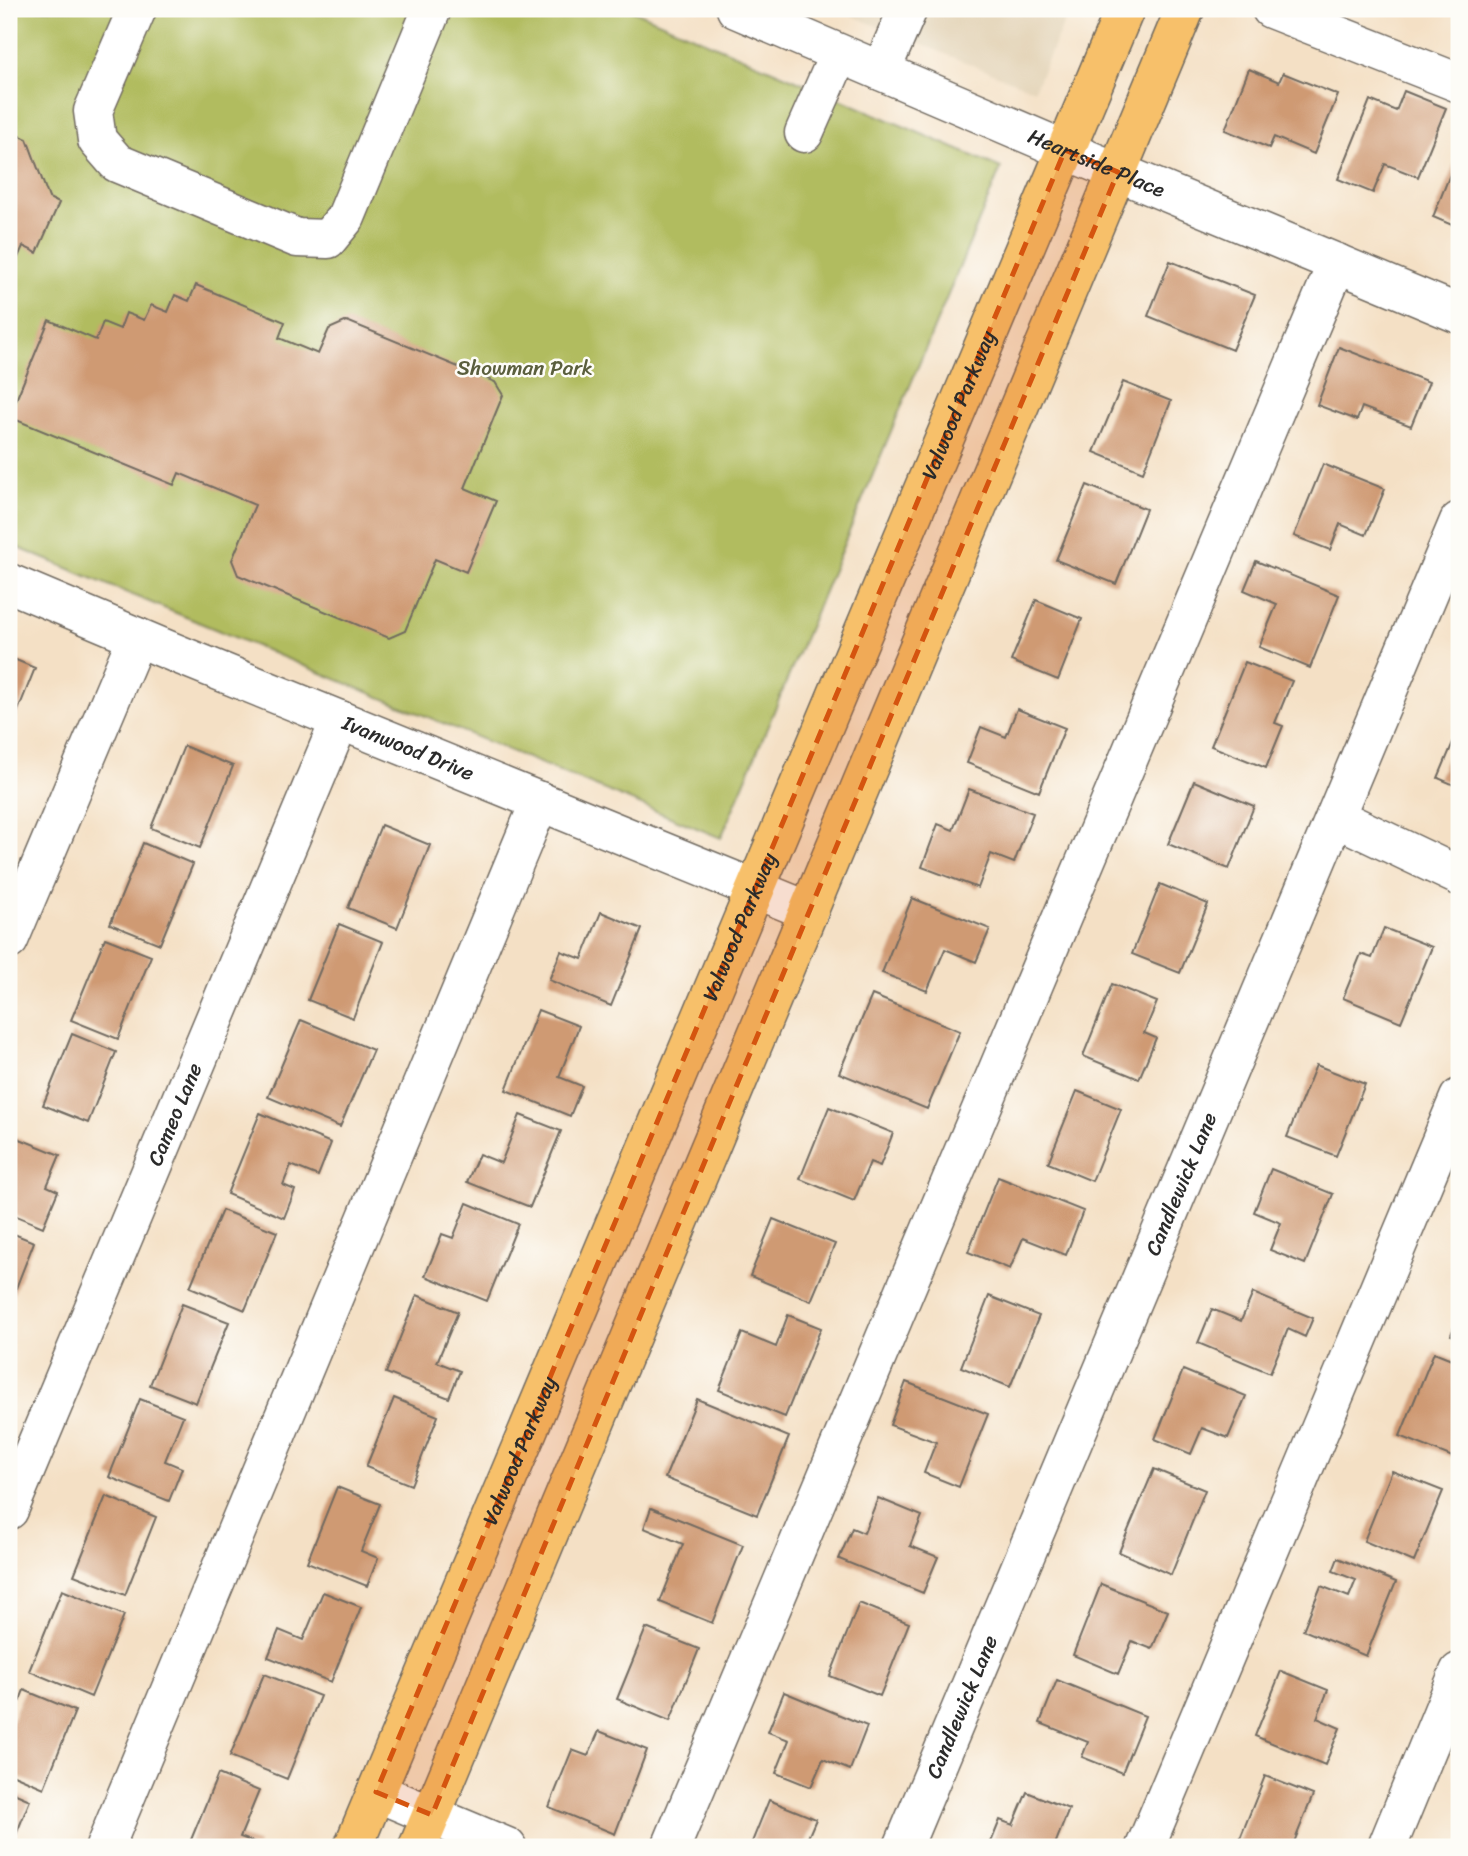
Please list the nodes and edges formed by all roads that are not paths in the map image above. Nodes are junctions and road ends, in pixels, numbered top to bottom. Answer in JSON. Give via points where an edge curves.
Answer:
{"nodes":[{"id":1,"x":137,"y":9,"type":"edge"},
{"id":2,"x":432,"y":9,"type":"edge"},
{"id":3,"x":736,"y":9,"type":"edge"},
{"id":4,"x":908,"y":9,"type":"edge"},
{"id":5,"x":1125,"y":9,"type":"edge"},
{"id":6,"x":1185,"y":9,"type":"edge"},
{"id":7,"x":1271,"y":9,"type":"edge"},
{"id":8,"x":839,"y":54,"type":"junction"},
{"id":9,"x":881,"y":71,"type":"junction"},
{"id":10,"x":1459,"y":83,"type":"edge"},
{"id":11,"x":804,"y":133,"type":"dead end"},
{"id":12,"x":1065,"y":150,"type":"junction"},
{"id":13,"x":1118,"y":172,"type":"junction"},
{"id":14,"x":1337,"y":263,"type":"junction"},
{"id":15,"x":1459,"y":314,"type":"edge"},
{"id":16,"x":1459,"y":521,"type":"edge"},
{"id":17,"x":9,"y":583,"type":"edge"},
{"id":18,"x":137,"y":638,"type":"junction"},
{"id":19,"x":340,"y":719,"type":"junction"},
{"id":20,"x":540,"y":801,"type":"junction"},
{"id":21,"x":1335,"y":817,"type":"junction"},
{"id":22,"x":1459,"y":876,"type":"edge"},
{"id":23,"x":755,"y":889,"type":"junction"},
{"id":24,"x":809,"y":911,"type":"junction"},
{"id":25,"x":9,"y":940,"type":"edge"},
{"id":26,"x":1459,"y":1097,"type":"edge"},
{"id":27,"x":9,"y":1510,"type":"edge"},
{"id":28,"x":1459,"y":1672,"type":"edge"},
{"id":29,"x":376,"y":1792,"type":"junction"},
{"id":30,"x":425,"y":1831,"type":"edge"},
{"id":31,"x":105,"y":1847,"type":"edge"},
{"id":32,"x":353,"y":1847,"type":"edge"},
{"id":33,"x":507,"y":1847,"type":"edge"},
{"id":34,"x":671,"y":1847,"type":"edge"},
{"id":35,"x":904,"y":1847,"type":"edge"},
{"id":36,"x":1145,"y":1847,"type":"edge"},
{"id":37,"x":1387,"y":1847,"type":"edge"}],
"edges":[{"from":1,"to":2,"type":"street","via":[[93,111],[97,141],[117,163],[297,238],[328,239],[346,218]]},
{"from":3,"to":8,"type":"street","name":"Heartside Place"},
{"from":4,"to":9,"type":"street"},
{"from":5,"to":12,"type":"main road","name":"Valwood Parkway"},
{"from":6,"to":13,"type":"main road"},
{"from":7,"to":10,"type":"street"},
{"from":8,"to":9,"type":"street","name":"Heartside Place"},
{"from":8,"to":11,"type":"street"},
{"from":9,"to":12,"type":"street","name":"Heartside Place"},
{"from":12,"to":13,"type":"street","name":"Heartside Place"},
{"from":12,"to":23,"type":"main road","name":"Valwood Parkway"},
{"from":13,"to":14,"type":"street","name":"Heartside Place"},
{"from":13,"to":24,"type":"main road"},
{"from":14,"to":15,"type":"street","name":"Heartside Place"},
{"from":14,"to":34,"type":"street"},
{"from":16,"to":21,"type":"street","name":"Candlewick Lane"},
{"from":17,"to":18,"type":"street","name":"Ivanwood Drive"},
{"from":18,"to":19,"type":"street","name":"Ivanwood Drive"},
{"from":18,"to":25,"type":"street"},
{"from":19,"to":20,"type":"street","name":"Ivanwood Drive"},
{"from":19,"to":27,"type":"street","name":"Cameo Lane"},
{"from":20,"to":23,"type":"street","name":"Ivanwood Drive"},
{"from":20,"to":31,"type":"street"},
{"from":21,"to":22,"type":"street"},
{"from":21,"to":35,"type":"street","name":"Candlewick Lane"},
{"from":23,"to":24,"type":"street","name":"Ivanwood Drive"},
{"from":23,"to":29,"type":"main road","name":"Valwood Parkway"},
{"from":24,"to":30,"type":"main road"},
{"from":26,"to":36,"type":"street"},
{"from":28,"to":37,"type":"street"},
{"from":29,"to":30,"type":"street"},
{"from":29,"to":32,"type":"main road","name":"Valwood Parkway"},
{"from":30,"to":33,"type":"street"}]}
